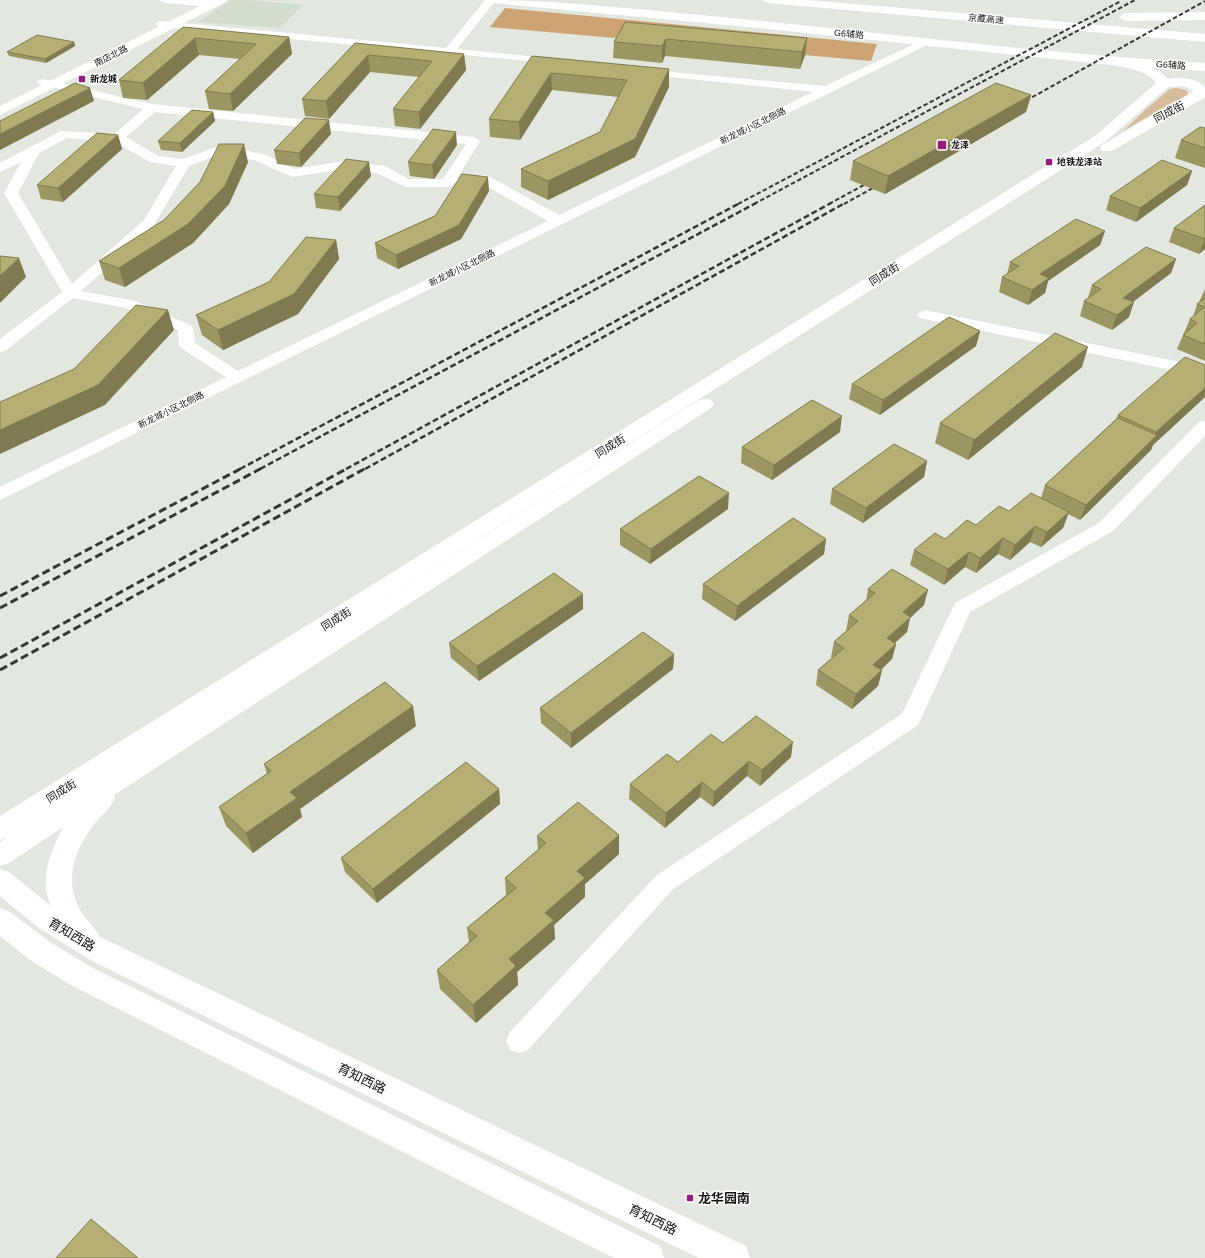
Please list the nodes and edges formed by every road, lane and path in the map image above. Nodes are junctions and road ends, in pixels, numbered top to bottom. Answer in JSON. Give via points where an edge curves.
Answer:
{"nodes":[{"id":1,"x":165,"y":0,"type":"edge"},
{"id":2,"x":492,"y":0,"type":"edge"},
{"id":3,"x":768,"y":0,"type":"edge"},
{"id":4,"x":211,"y":1,"type":"edge"},
{"id":5,"x":1205,"y":16,"type":"edge"},
{"id":6,"x":1048,"y":24,"type":"junction"},
{"id":7,"x":1205,"y":24,"type":"edge"},
{"id":8,"x":165,"y":25,"type":"junction"},
{"id":9,"x":1205,"y":38,"type":"edge"},
{"id":10,"x":925,"y":42,"type":"junction"},
{"id":11,"x":1205,"y":47,"type":"edge"},
{"id":12,"x":449,"y":51,"type":"junction"},
{"id":13,"x":1111,"y":61,"type":"junction"},
{"id":14,"x":566,"y":63,"type":"edge"},
{"id":15,"x":1205,"y":68,"type":"edge"},
{"id":16,"x":629,"y":70,"type":"edge"},
{"id":17,"x":48,"y":83,"type":"junction"},
{"id":18,"x":1161,"y":86,"type":"junction"},
{"id":19,"x":827,"y":90,"type":"junction"},
{"id":20,"x":1201,"y":95,"type":"edge"},
{"id":21,"x":0,"y":103,"type":"edge"},
{"id":22,"x":152,"y":108,"type":"junction"},
{"id":23,"x":0,"y":111,"type":"edge"},
{"id":24,"x":118,"y":138,"type":"junction"},
{"id":25,"x":34,"y":150,"type":"junction"},
{"id":26,"x":184,"y":163,"type":"junction"},
{"id":27,"x":0,"y":168,"type":"edge"},
{"id":28,"x":447,"y":183,"type":"junction"},
{"id":29,"x":559,"y":221,"type":"junction"},
{"id":30,"x":70,"y":293,"type":"junction"},
{"id":31,"x":926,"y":315,"type":"dead end"},
{"id":32,"x":0,"y":347,"type":"edge"},
{"id":33,"x":1205,"y":372,"type":"edge"},
{"id":34,"x":238,"y":378,"type":"junction"},
{"id":35,"x":1205,"y":426,"type":"edge"},
{"id":36,"x":0,"y":494,"type":"edge"},
{"id":37,"x":182,"y":738,"type":"junction"},
{"id":38,"x":0,"y":829,"type":"edge"},
{"id":39,"x":0,"y":855,"type":"edge"},
{"id":40,"x":0,"y":880,"type":"edge"},
{"id":41,"x":0,"y":920,"type":"edge"},
{"id":42,"x":0,"y":940,"type":"edge"},
{"id":43,"x":102,"y":952,"type":"junction"},
{"id":44,"x":81,"y":976,"type":"junction"},
{"id":45,"x":519,"y":1041,"type":"dead end"},
{"id":46,"x":648,"y":1258,"type":"edge"},
{"id":47,"x":734,"y":1258,"type":"edge"}],
"edges":[{"from":1,"to":4,"type":"main road"},
{"from":2,"to":10,"type":"main road","name":"G6辅路"},
{"from":2,"to":12,"type":"street"},
{"from":3,"to":6,"type":"main road","name":"京藏高速"},
{"from":4,"to":8,"type":"main road","name":"南店北路"},
{"from":5,"to":7,"type":"main road","via":[[1121,17]]},
{"from":6,"to":9,"type":"main road","name":"京藏高速"},
{"from":6,"to":11,"type":"main road"},
{"from":8,"to":12,"type":"street"},
{"from":8,"to":17,"type":"main road","name":"南店北路"},
{"from":10,"to":13,"type":"main road","name":"G6辅路"},
{"from":10,"to":19,"type":"street","name":"新龙城小区北侧路"},
{"from":12,"to":14,"type":"street"},
{"from":13,"to":15,"type":"main road","name":"G6辅路"},
{"from":13,"to":18,"type":"main road","via":[[1126,63],[1150,72],[1162,80]]},
{"from":16,"to":19,"type":"street"},
{"from":17,"to":21,"type":"main road","name":"南店北路"},
{"from":17,"to":22,"type":"street"},
{"from":17,"to":23,"type":"main road","name":"南店北路"},
{"from":18,"to":20,"type":"main road","via":[[1174,81],[1194,85],[1201,91]]},
{"from":18,"to":38,"type":"main road","name":"同成街","via":[[1100,139]]},
{"from":19,"to":29,"type":"street","name":"新龙城小区北侧路"},
{"from":20,"to":37,"type":"main road","name":"同成街","via":[[1121,139]]},
{"from":22,"to":24,"type":"street"},
{"from":22,"to":28,"type":"street","via":[[474,141]]},
{"from":24,"to":25,"type":"street","via":[[65,134]]},
{"from":24,"to":26,"type":"street","via":[[155,159]]},
{"from":25,"to":27,"type":"street"},
{"from":25,"to":30,"type":"street","via":[[11,193]]},
{"from":26,"to":28,"type":"street","via":[[222,149],[261,158],[292,173],[345,165],[380,169],[406,183]]},
{"from":26,"to":30,"type":"street","via":[[149,222]]},
{"from":28,"to":29,"type":"street","via":[[483,179]]},
{"from":29,"to":34,"type":"street","name":"新龙城小区北侧路"},
{"from":30,"to":32,"type":"street"},
{"from":30,"to":34,"type":"street","via":[[130,304],[185,328],[187,345]]},
{"from":31,"to":33,"type":"street"},
{"from":34,"to":36,"type":"street","name":"新龙城小区北侧路"},
{"from":35,"to":45,"type":"street","via":[[1106,527],[962,608],[910,719],[665,882]]},
{"from":37,"to":39,"type":"main road","name":"同成街"},
{"from":37,"to":43,"type":"main road","via":[[115,787],[86,816],[67,844],[59,871],[60,900],[77,928]]},
{"from":40,"to":43,"type":"main road","name":"育知西路","via":[[43,917],[66,933]]},
{"from":41,"to":44,"type":"main road","via":[[40,951]]},
{"from":42,"to":44,"type":"main road","via":[[14,944]]},
{"from":43,"to":47,"type":"main road","name":"育知西路"},
{"from":44,"to":46,"type":"main road"}]}
